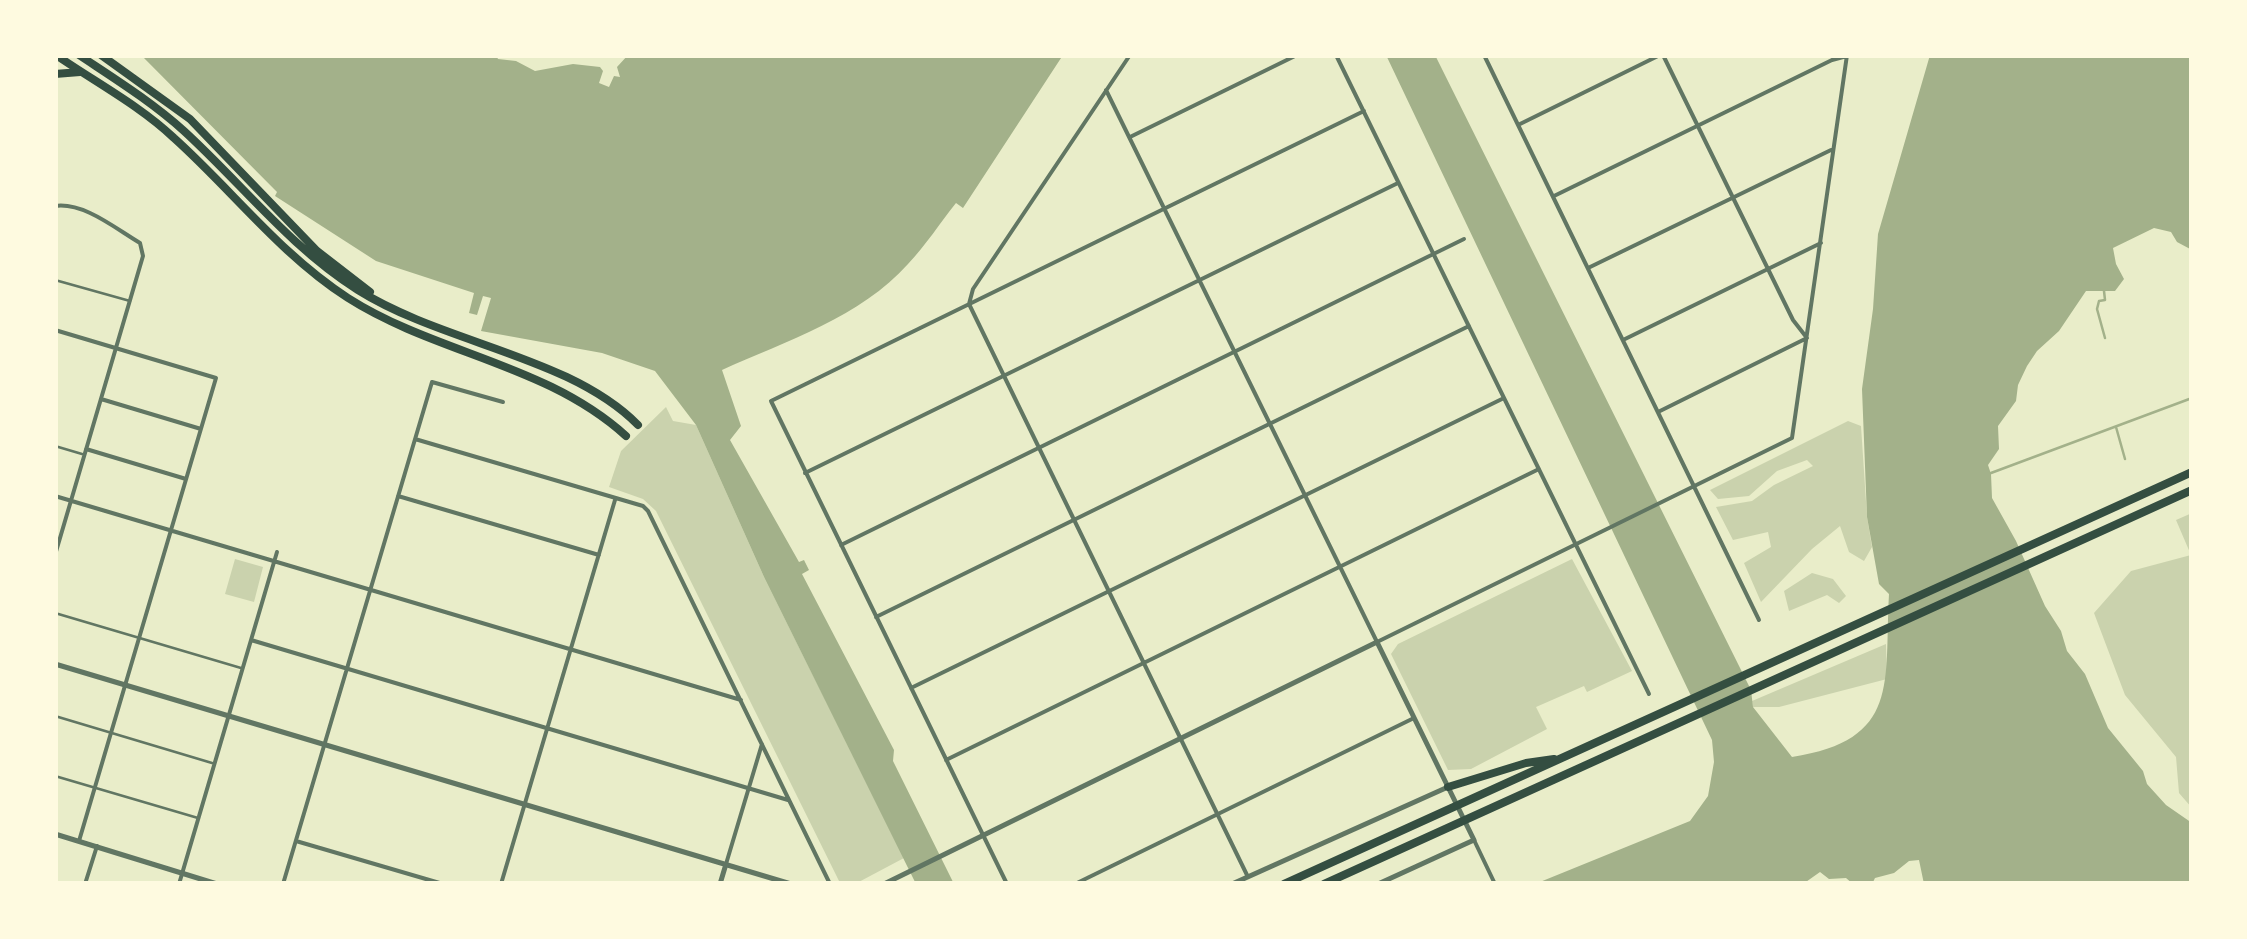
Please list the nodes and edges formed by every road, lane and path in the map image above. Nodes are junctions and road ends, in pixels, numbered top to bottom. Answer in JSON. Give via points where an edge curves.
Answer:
{"nodes":[{"id":1,"x":56,"y":55,"type":"edge"},
{"id":2,"x":79,"y":55,"type":"edge"},
{"id":3,"x":102,"y":55,"type":"edge"},
{"id":4,"x":1130,"y":55,"type":"edge"},
{"id":5,"x":1297,"y":55,"type":"edge"},
{"id":6,"x":1336,"y":55,"type":"edge"},
{"id":7,"x":1484,"y":55,"type":"edge"},
{"id":8,"x":1661,"y":55,"type":"edge"},
{"id":9,"x":1846,"y":55,"type":"edge"},
{"id":10,"x":81,"y":72,"type":"junction"},
{"id":11,"x":55,"y":74,"type":"edge"},
{"id":12,"x":1106,"y":90,"type":"junction"},
{"id":13,"x":1364,"y":111,"type":"junction"},
{"id":14,"x":1518,"y":125,"type":"junction"},
{"id":15,"x":1698,"y":126,"type":"junction"},
{"id":16,"x":1130,"y":137,"type":"junction"},
{"id":17,"x":1833,"y":148,"type":"junction"},
{"id":18,"x":1399,"y":182,"type":"junction"},
{"id":19,"x":1552,"y":196,"type":"junction"},
{"id":20,"x":1733,"y":197,"type":"junction"},
{"id":21,"x":55,"y":206,"type":"edge"},
{"id":22,"x":1164,"y":208,"type":"junction"},
{"id":23,"x":1464,"y":239,"type":"dead end"},
{"id":24,"x":1821,"y":243,"type":"junction"},
{"id":25,"x":1434,"y":255,"type":"junction"},
{"id":26,"x":1588,"y":268,"type":"junction"},
{"id":27,"x":1768,"y":269,"type":"junction"},
{"id":28,"x":55,"y":280,"type":"edge"},
{"id":29,"x":1200,"y":280,"type":"junction"},
{"id":30,"x":130,"y":302,"type":"junction"},
{"id":31,"x":968,"y":304,"type":"junction"},
{"id":32,"x":384,"y":305,"type":"junction"},
{"id":33,"x":1469,"y":326,"type":"junction"},
{"id":34,"x":55,"y":330,"type":"edge"},
{"id":35,"x":1807,"y":338,"type":"junction"},
{"id":36,"x":1623,"y":340,"type":"junction"},
{"id":37,"x":116,"y":348,"type":"junction"},
{"id":38,"x":1235,"y":352,"type":"junction"},
{"id":39,"x":1003,"y":376,"type":"junction"},
{"id":40,"x":1505,"y":398,"type":"junction"},
{"id":41,"x":101,"y":399,"type":"junction"},
{"id":42,"x":503,"y":402,"type":"dead end"},
{"id":43,"x":1658,"y":412,"type":"junction"},
{"id":44,"x":1270,"y":424,"type":"junction"},
{"id":45,"x":638,"y":425,"type":"dead end"},
{"id":46,"x":201,"y":429,"type":"junction"},
{"id":47,"x":626,"y":436,"type":"dead end"},
{"id":48,"x":415,"y":439,"type":"junction"},
{"id":49,"x":55,"y":446,"type":"edge"},
{"id":50,"x":1038,"y":448,"type":"junction"},
{"id":51,"x":85,"y":452,"type":"junction"},
{"id":52,"x":1540,"y":469,"type":"junction"},
{"id":53,"x":2192,"y":472,"type":"edge"},
{"id":54,"x":806,"y":474,"type":"junction"},
{"id":55,"x":186,"y":479,"type":"junction"},
{"id":56,"x":1694,"y":487,"type":"junction"},
{"id":57,"x":2192,"y":490,"type":"edge"},
{"id":58,"x":1305,"y":495,"type":"junction"},
{"id":59,"x":55,"y":496,"type":"edge"},
{"id":60,"x":398,"y":496,"type":"junction"},
{"id":61,"x":616,"y":498,"type":"junction"},
{"id":62,"x":71,"y":501,"type":"junction"},
{"id":63,"x":1073,"y":520,"type":"junction"},
{"id":64,"x":171,"y":531,"type":"junction"},
{"id":65,"x":841,"y":545,"type":"junction"},
{"id":66,"x":1577,"y":545,"type":"junction"},
{"id":67,"x":277,"y":552,"type":"dead end"},
{"id":68,"x":55,"y":555,"type":"edge"},
{"id":69,"x":599,"y":555,"type":"junction"},
{"id":70,"x":274,"y":562,"type":"junction"},
{"id":71,"x":1340,"y":567,"type":"junction"},
{"id":72,"x":370,"y":592,"type":"junction"},
{"id":73,"x":1108,"y":592,"type":"junction"},
{"id":74,"x":55,"y":614,"type":"edge"},
{"id":75,"x":876,"y":617,"type":"junction"},
{"id":76,"x":1760,"y":620,"type":"dead end"},
{"id":77,"x":139,"y":638,"type":"junction"},
{"id":78,"x":251,"y":640,"type":"junction"},
{"id":79,"x":1377,"y":642,"type":"junction"},
{"id":80,"x":570,"y":651,"type":"junction"},
{"id":81,"x":55,"y":664,"type":"edge"},
{"id":82,"x":1143,"y":664,"type":"junction"},
{"id":83,"x":242,"y":668,"type":"junction"},
{"id":84,"x":347,"y":668,"type":"junction"},
{"id":85,"x":125,"y":685,"type":"junction"},
{"id":86,"x":911,"y":688,"type":"junction"},
{"id":87,"x":1649,"y":694,"type":"dead end"},
{"id":88,"x":741,"y":700,"type":"junction"},
{"id":89,"x":55,"y":716,"type":"edge"},
{"id":90,"x":228,"y":716,"type":"junction"},
{"id":91,"x":1414,"y":718,"type":"junction"},
{"id":92,"x":548,"y":728,"type":"junction"},
{"id":93,"x":111,"y":733,"type":"junction"},
{"id":94,"x":1180,"y":739,"type":"junction"},
{"id":95,"x":762,"y":743,"type":"junction"},
{"id":96,"x":324,"y":745,"type":"junction"},
{"id":97,"x":1563,"y":757,"type":"junction"},
{"id":98,"x":946,"y":760,"type":"junction"},
{"id":99,"x":214,"y":763,"type":"junction"},
{"id":100,"x":55,"y":776,"type":"edge"},
{"id":101,"x":749,"y":787,"type":"junction"},
{"id":102,"x":1448,"y":787,"type":"junction"},
{"id":103,"x":94,"y":788,"type":"junction"},
{"id":104,"x":790,"y":800,"type":"junction"},
{"id":105,"x":525,"y":804,"type":"junction"},
{"id":106,"x":1457,"y":806,"type":"junction"},
{"id":107,"x":1217,"y":814,"type":"junction"},
{"id":108,"x":198,"y":818,"type":"junction"},
{"id":109,"x":1464,"y":820,"type":"junction"},
{"id":110,"x":55,"y":834,"type":"edge"},
{"id":111,"x":983,"y":835,"type":"junction"},
{"id":112,"x":1474,"y":840,"type":"junction"},
{"id":113,"x":79,"y":841,"type":"junction"},
{"id":114,"x":296,"y":841,"type":"junction"},
{"id":115,"x":97,"y":846,"type":"junction"},
{"id":116,"x":726,"y":864,"type":"junction"},
{"id":117,"x":182,"y":872,"type":"junction"},
{"id":118,"x":1395,"y":876,"type":"junction"},
{"id":119,"x":1248,"y":877,"type":"junction"},
{"id":120,"x":86,"y":884,"type":"edge"},
{"id":121,"x":178,"y":884,"type":"edge"},
{"id":122,"x":217,"y":884,"type":"edge"},
{"id":123,"x":282,"y":884,"type":"edge"},
{"id":124,"x":443,"y":884,"type":"edge"},
{"id":125,"x":501,"y":884,"type":"edge"},
{"id":126,"x":720,"y":884,"type":"edge"},
{"id":127,"x":792,"y":884,"type":"edge"},
{"id":128,"x":830,"y":884,"type":"edge"},
{"id":129,"x":884,"y":884,"type":"edge"},
{"id":130,"x":1007,"y":884,"type":"edge"},
{"id":131,"x":1074,"y":884,"type":"edge"},
{"id":132,"x":1232,"y":884,"type":"edge"},
{"id":133,"x":1284,"y":884,"type":"edge"},
{"id":134,"x":1324,"y":884,"type":"edge"},
{"id":135,"x":1378,"y":884,"type":"edge"},
{"id":136,"x":1398,"y":884,"type":"edge"},
{"id":137,"x":1494,"y":884,"type":"edge"}],
"edges":[{"from":1,"to":10,"type":"highway"},
{"from":2,"to":32,"type":"highway","via":[[182,128],[307,252]]},
{"from":3,"to":32,"type":"highway","via":[[190,119],[308,243]]},
{"from":4,"to":12,"type":"street"},
{"from":5,"to":16,"type":"street"},
{"from":6,"to":13,"type":"street"},
{"from":7,"to":14,"type":"street"},
{"from":8,"to":14,"type":"street"},
{"from":8,"to":15,"type":"street"},
{"from":9,"to":15,"type":"street"},
{"from":9,"to":17,"type":"street"},
{"from":10,"to":11,"type":"highway"},
{"from":10,"to":47,"type":"highway","via":[[171,134],[272,238],[335,289],[422,336],[564,392]]},
{"from":12,"to":16,"type":"street"},
{"from":12,"to":31,"type":"street"},
{"from":13,"to":18,"type":"street"},
{"from":13,"to":22,"type":"street"},
{"from":14,"to":19,"type":"street"},
{"from":15,"to":19,"type":"street"},
{"from":15,"to":20,"type":"street"},
{"from":16,"to":22,"type":"street"},
{"from":17,"to":20,"type":"street"},
{"from":17,"to":24,"type":"street"},
{"from":18,"to":25,"type":"street"},
{"from":18,"to":29,"type":"street"},
{"from":19,"to":26,"type":"street"},
{"from":20,"to":26,"type":"street"},
{"from":20,"to":27,"type":"street"},
{"from":21,"to":30,"type":"street","via":[[73,207],[140,243],[143,256]]},
{"from":22,"to":29,"type":"street"},
{"from":22,"to":31,"type":"street"},
{"from":23,"to":25,"type":"street"},
{"from":24,"to":27,"type":"street"},
{"from":24,"to":35,"type":"street"},
{"from":25,"to":33,"type":"street"},
{"from":25,"to":38,"type":"street"},
{"from":26,"to":36,"type":"street"},
{"from":27,"to":35,"type":"street"},
{"from":27,"to":36,"type":"street"},
{"from":28,"to":30,"type":"lane"},
{"from":29,"to":38,"type":"street"},
{"from":29,"to":39,"type":"street"},
{"from":30,"to":37,"type":"street"},
{"from":31,"to":39,"type":"street"},
{"from":31,"to":54,"type":"street","via":[[770,401]]},
{"from":32,"to":45,"type":"highway","via":[[576,381]]},
{"from":33,"to":40,"type":"street"},
{"from":33,"to":44,"type":"street"},
{"from":34,"to":37,"type":"street"},
{"from":35,"to":43,"type":"street"},
{"from":35,"to":56,"type":"street","via":[[1794,433]]},
{"from":36,"to":43,"type":"street"},
{"from":37,"to":41,"type":"street"},
{"from":37,"to":46,"type":"street","via":[[216,378]]},
{"from":38,"to":44,"type":"street"},
{"from":38,"to":50,"type":"street"},
{"from":39,"to":50,"type":"street"},
{"from":39,"to":54,"type":"street"},
{"from":40,"to":52,"type":"street"},
{"from":40,"to":58,"type":"street"},
{"from":41,"to":46,"type":"street"},
{"from":41,"to":51,"type":"street"},
{"from":42,"to":48,"type":"street","via":[[432,382]]},
{"from":43,"to":56,"type":"street"},
{"from":44,"to":58,"type":"street"},
{"from":44,"to":63,"type":"street"},
{"from":46,"to":55,"type":"street"},
{"from":48,"to":60,"type":"street"},
{"from":48,"to":61,"type":"street"},
{"from":49,"to":51,"type":"lane"},
{"from":50,"to":63,"type":"street"},
{"from":50,"to":65,"type":"street"},
{"from":51,"to":55,"type":"street"},
{"from":51,"to":62,"type":"street"},
{"from":52,"to":66,"type":"street"},
{"from":52,"to":71,"type":"street"},
{"from":53,"to":97,"type":"highway"},
{"from":54,"to":65,"type":"street"},
{"from":55,"to":64,"type":"street"},
{"from":56,"to":66,"type":"street"},
{"from":56,"to":76,"type":"street"},
{"from":57,"to":109,"type":"highway"},
{"from":58,"to":71,"type":"street"},
{"from":58,"to":73,"type":"street"},
{"from":59,"to":62,"type":"street"},
{"from":60,"to":69,"type":"street"},
{"from":60,"to":72,"type":"street"},
{"from":61,"to":69,"type":"street"},
{"from":61,"to":88,"type":"street","via":[[648,511]]},
{"from":62,"to":64,"type":"street"},
{"from":62,"to":68,"type":"street"},
{"from":63,"to":73,"type":"street"},
{"from":63,"to":75,"type":"street"},
{"from":64,"to":70,"type":"street"},
{"from":64,"to":77,"type":"street"},
{"from":65,"to":75,"type":"street"},
{"from":66,"to":79,"type":"street"},
{"from":66,"to":87,"type":"street"},
{"from":67,"to":70,"type":"street"},
{"from":69,"to":80,"type":"street"},
{"from":70,"to":72,"type":"street"},
{"from":70,"to":78,"type":"street"},
{"from":71,"to":79,"type":"street"},
{"from":71,"to":82,"type":"street"},
{"from":72,"to":80,"type":"street"},
{"from":72,"to":84,"type":"street"},
{"from":73,"to":82,"type":"street"},
{"from":73,"to":86,"type":"street"},
{"from":74,"to":77,"type":"lane"},
{"from":75,"to":86,"type":"street"},
{"from":77,"to":83,"type":"lane"},
{"from":77,"to":85,"type":"street"},
{"from":78,"to":83,"type":"street"},
{"from":78,"to":84,"type":"street"},
{"from":79,"to":91,"type":"street"},
{"from":79,"to":94,"type":"street"},
{"from":80,"to":88,"type":"street"},
{"from":80,"to":92,"type":"street"},
{"from":81,"to":85,"type":"street"},
{"from":82,"to":94,"type":"street"},
{"from":82,"to":98,"type":"street"},
{"from":83,"to":90,"type":"street"},
{"from":84,"to":92,"type":"street"},
{"from":84,"to":96,"type":"street"},
{"from":85,"to":90,"type":"street"},
{"from":85,"to":93,"type":"street"},
{"from":86,"to":98,"type":"street"},
{"from":88,"to":95,"type":"street"},
{"from":89,"to":93,"type":"lane"},
{"from":90,"to":96,"type":"street"},
{"from":90,"to":99,"type":"street"},
{"from":91,"to":102,"type":"street"},
{"from":91,"to":107,"type":"street"},
{"from":92,"to":101,"type":"street"},
{"from":92,"to":105,"type":"street"},
{"from":93,"to":99,"type":"lane"},
{"from":93,"to":103,"type":"street"},
{"from":94,"to":107,"type":"street"},
{"from":94,"to":111,"type":"street"},
{"from":95,"to":101,"type":"street"},
{"from":95,"to":104,"type":"street"},
{"from":96,"to":105,"type":"street"},
{"from":96,"to":114,"type":"street"},
{"from":97,"to":102,"type":"highway"},
{"from":97,"to":106,"type":"highway"},
{"from":98,"to":111,"type":"street"},
{"from":99,"to":108,"type":"street"},
{"from":100,"to":103,"type":"lane"},
{"from":101,"to":104,"type":"street"},
{"from":101,"to":116,"type":"street"},
{"from":102,"to":106,"type":"street"},
{"from":102,"to":119,"type":"street"},
{"from":103,"to":108,"type":"lane"},
{"from":103,"to":113,"type":"street"},
{"from":104,"to":128,"type":"street"},
{"from":105,"to":116,"type":"street"},
{"from":105,"to":125,"type":"street"},
{"from":106,"to":109,"type":"street"},
{"from":106,"to":133,"type":"highway"},
{"from":107,"to":119,"type":"street"},
{"from":107,"to":131,"type":"street"},
{"from":108,"to":117,"type":"street"},
{"from":109,"to":112,"type":"street"},
{"from":109,"to":134,"type":"highway"},
{"from":110,"to":113,"type":"street"},
{"from":111,"to":129,"type":"street"},
{"from":111,"to":130,"type":"street"},
{"from":112,"to":118,"type":"street"},
{"from":112,"to":137,"type":"street"},
{"from":113,"to":115,"type":"street"},
{"from":114,"to":123,"type":"street"},
{"from":114,"to":124,"type":"street"},
{"from":115,"to":117,"type":"street"},
{"from":115,"to":120,"type":"street"},
{"from":116,"to":126,"type":"street"},
{"from":116,"to":127,"type":"street"},
{"from":117,"to":121,"type":"street"},
{"from":117,"to":122,"type":"street"},
{"from":118,"to":135,"type":"street"},
{"from":118,"to":136,"type":"street"},
{"from":119,"to":132,"type":"street"}]}
